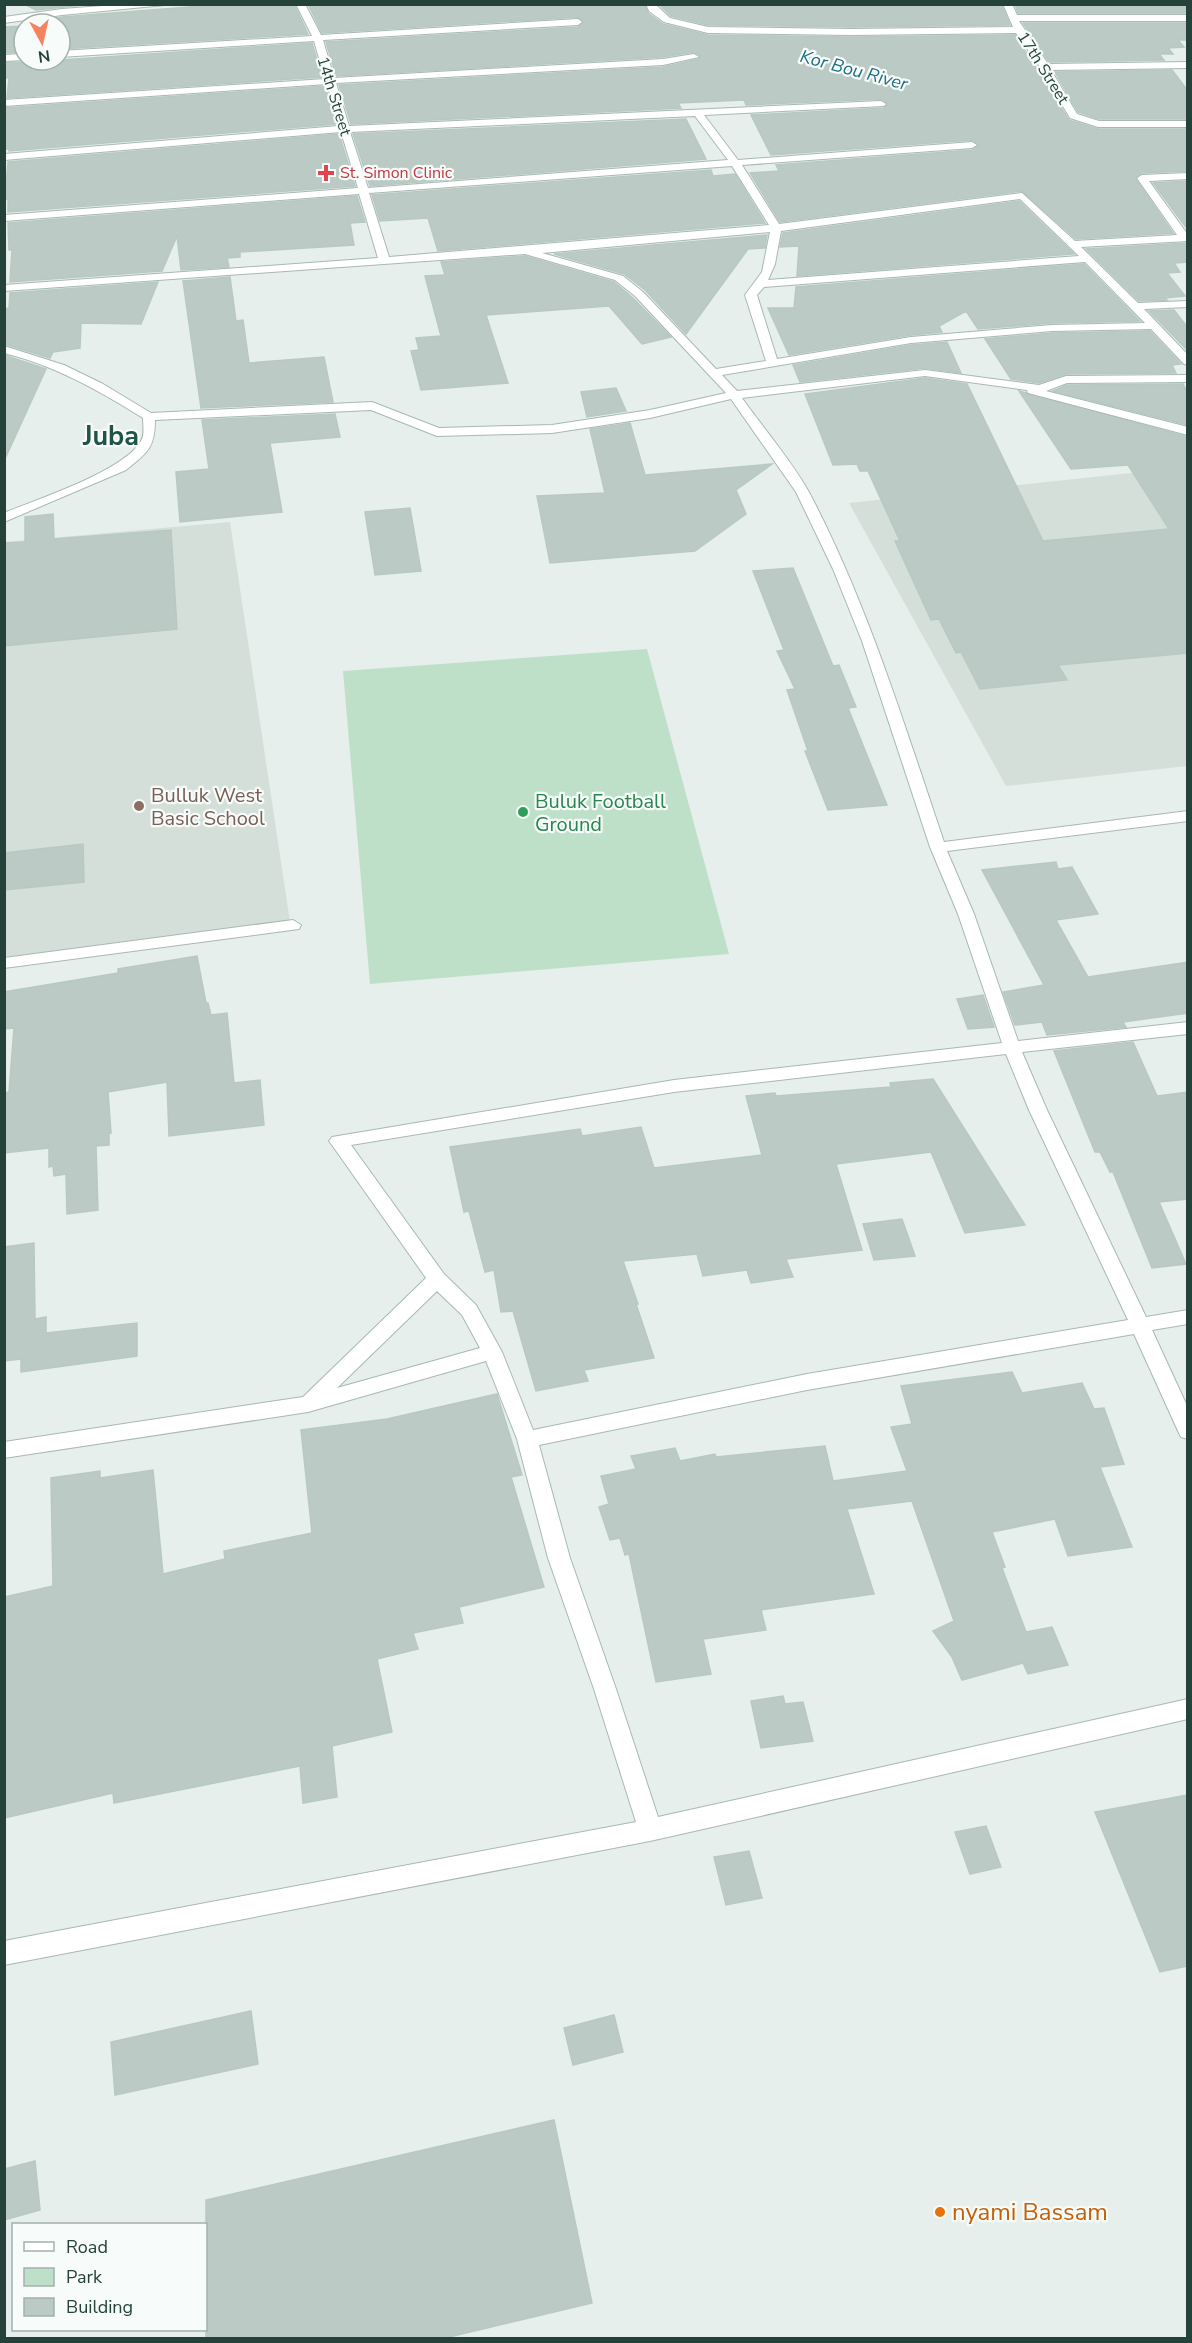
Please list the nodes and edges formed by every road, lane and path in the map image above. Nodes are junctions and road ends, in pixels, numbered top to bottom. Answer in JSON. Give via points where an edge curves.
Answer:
{"nodes":[{"id":1,"x":171,"y":4,"type":"edge"},
{"id":2,"x":300,"y":4,"type":"edge"},
{"id":3,"x":650,"y":4,"type":"edge"},
{"id":4,"x":1007,"y":4,"type":"edge"},
{"id":5,"x":1013,"y":18,"type":"junction"},
{"id":6,"x":1188,"y":18,"type":"edge"},
{"id":7,"x":4,"y":20,"type":"edge"},
{"id":8,"x":578,"y":22,"type":"dead end"},
{"id":9,"x":1019,"y":30,"type":"junction"},
{"id":10,"x":316,"y":37,"type":"junction"},
{"id":11,"x":72,"y":53,"type":"edge"},
{"id":12,"x":694,"y":57,"type":"dead end"},
{"id":13,"x":1188,"y":65,"type":"edge"},
{"id":14,"x":1045,"y":67,"type":"junction"},
{"id":15,"x":330,"y":81,"type":"junction"},
{"id":16,"x":4,"y":103,"type":"edge"},
{"id":17,"x":881,"y":104,"type":"dead end"},
{"id":18,"x":696,"y":111,"type":"junction"},
{"id":19,"x":1188,"y":124,"type":"edge"},
{"id":20,"x":344,"y":129,"type":"junction"},
{"id":21,"x":972,"y":145,"type":"dead end"},
{"id":22,"x":4,"y":157,"type":"edge"},
{"id":23,"x":734,"y":162,"type":"junction"},
{"id":24,"x":1188,"y":176,"type":"edge"},
{"id":25,"x":362,"y":191,"type":"junction"},
{"id":26,"x":4,"y":218,"type":"edge"},
{"id":27,"x":776,"y":228,"type":"junction"},
{"id":28,"x":1186,"y":238,"type":"edge"},
{"id":29,"x":1073,"y":244,"type":"junction"},
{"id":30,"x":525,"y":251,"type":"junction"},
{"id":31,"x":384,"y":259,"type":"junction"},
{"id":32,"x":1086,"y":259,"type":"junction"},
{"id":33,"x":763,"y":284,"type":"junction"},
{"id":34,"x":4,"y":288,"type":"edge"},
{"id":35,"x":1188,"y":304,"type":"edge"},
{"id":36,"x":1134,"y":306,"type":"junction"},
{"id":37,"x":1155,"y":326,"type":"junction"},
{"id":38,"x":4,"y":349,"type":"edge"},
{"id":39,"x":772,"y":362,"type":"junction"},
{"id":40,"x":1188,"y":362,"type":"edge"},
{"id":41,"x":712,"y":373,"type":"junction"},
{"id":42,"x":1188,"y":378,"type":"edge"},
{"id":43,"x":987,"y":380,"type":"junction"},
{"id":44,"x":734,"y":395,"type":"junction"},
{"id":45,"x":149,"y":417,"type":"junction"},
{"id":46,"x":1188,"y":431,"type":"edge"},
{"id":47,"x":4,"y":518,"type":"edge"},
{"id":48,"x":1188,"y":816,"type":"edge"},
{"id":49,"x":938,"y":847,"type":"junction"},
{"id":50,"x":293,"y":925,"type":"dead end"},
{"id":51,"x":4,"y":963,"type":"edge"},
{"id":52,"x":1188,"y":1028,"type":"edge"},
{"id":53,"x":1012,"y":1048,"type":"junction"},
{"id":54,"x":437,"y":1279,"type":"junction"},
{"id":55,"x":1188,"y":1317,"type":"edge"},
{"id":56,"x":1140,"y":1325,"type":"junction"},
{"id":57,"x":492,"y":1352,"type":"junction"},
{"id":58,"x":308,"y":1404,"type":"junction"},
{"id":59,"x":1188,"y":1431,"type":"edge"},
{"id":60,"x":527,"y":1439,"type":"junction"},
{"id":61,"x":4,"y":1450,"type":"edge"},
{"id":62,"x":1188,"y":1709,"type":"edge"},
{"id":63,"x":650,"y":1830,"type":"junction"},
{"id":64,"x":4,"y":1953,"type":"edge"}],
"edges":[{"from":1,"to":7,"type":"street"},
{"from":2,"to":10,"type":"street","name":"14th Street"},
{"from":3,"to":9,"type":"street","via":[[667,20],[708,30]]},
{"from":4,"to":5,"type":"street","name":"17th Street"},
{"from":5,"to":6,"type":"street"},
{"from":5,"to":9,"type":"street","name":"17th Street"},
{"from":8,"to":10,"type":"street"},
{"from":9,"to":14,"type":"street","name":"17th Street"},
{"from":10,"to":11,"type":"street"},
{"from":10,"to":15,"type":"street","name":"14th Street"},
{"from":12,"to":15,"type":"street"},
{"from":13,"to":14,"type":"street"},
{"from":14,"to":19,"type":"street","name":"17th Street","via":[[1073,116],[1089,123]]},
{"from":15,"to":16,"type":"street"},
{"from":15,"to":20,"type":"street","name":"14th Street"},
{"from":17,"to":18,"type":"street"},
{"from":18,"to":20,"type":"street"},
{"from":18,"to":23,"type":"street"},
{"from":20,"to":22,"type":"street"},
{"from":20,"to":25,"type":"street","name":"14th Street"},
{"from":21,"to":23,"type":"street"},
{"from":23,"to":25,"type":"street"},
{"from":23,"to":27,"type":"street"},
{"from":24,"to":28,"type":"street","via":[[1142,178]]},
{"from":25,"to":26,"type":"street"},
{"from":25,"to":31,"type":"street","name":"14th Street"},
{"from":27,"to":29,"type":"street","via":[[1022,196]]},
{"from":27,"to":30,"type":"street"},
{"from":27,"to":33,"type":"street","via":[[771,267]]},
{"from":28,"to":29,"type":"street"},
{"from":29,"to":32,"type":"street"},
{"from":30,"to":31,"type":"street"},
{"from":30,"to":41,"type":"street","via":[[618,278],[639,294]]},
{"from":31,"to":34,"type":"street"},
{"from":32,"to":33,"type":"street"},
{"from":32,"to":36,"type":"street"},
{"from":33,"to":39,"type":"street","via":[[751,295]]},
{"from":35,"to":36,"type":"street"},
{"from":36,"to":37,"type":"street"},
{"from":37,"to":39,"type":"street","via":[[1052,328],[911,340]]},
{"from":37,"to":40,"type":"street"},
{"from":38,"to":45,"type":"street","via":[[22,352],[120,397]]},
{"from":39,"to":41,"type":"street"},
{"from":41,"to":44,"type":"street"},
{"from":42,"to":43,"type":"street","via":[[1066,380],[1040,389]]},
{"from":43,"to":44,"type":"street","via":[[925,373]]},
{"from":43,"to":46,"type":"street"},
{"from":44,"to":45,"type":"street","via":[[650,414],[552,429],[437,432],[372,406]]},
{"from":44,"to":49,"type":"street","via":[[802,492],[840,569],[869,641]]},
{"from":45,"to":47,"type":"street","via":[[149,440],[122,467]]},
{"from":48,"to":49,"type":"street"},
{"from":49,"to":53,"type":"street","via":[[966,914]]},
{"from":50,"to":51,"type":"street"},
{"from":52,"to":53,"type":"street"},
{"from":53,"to":54,"type":"street","via":[[674,1086],[338,1141]]},
{"from":53,"to":56,"type":"street"},
{"from":54,"to":57,"type":"street","via":[[470,1310]]},
{"from":54,"to":58,"type":"street"},
{"from":55,"to":56,"type":"street"},
{"from":56,"to":59,"type":"street"},
{"from":56,"to":60,"type":"street","via":[[807,1382]]},
{"from":57,"to":58,"type":"street"},
{"from":57,"to":60,"type":"street"},
{"from":58,"to":61,"type":"street"},
{"from":60,"to":63,"type":"street","via":[[559,1557]]},
{"from":62,"to":63,"type":"street"},
{"from":63,"to":64,"type":"street"}]}
